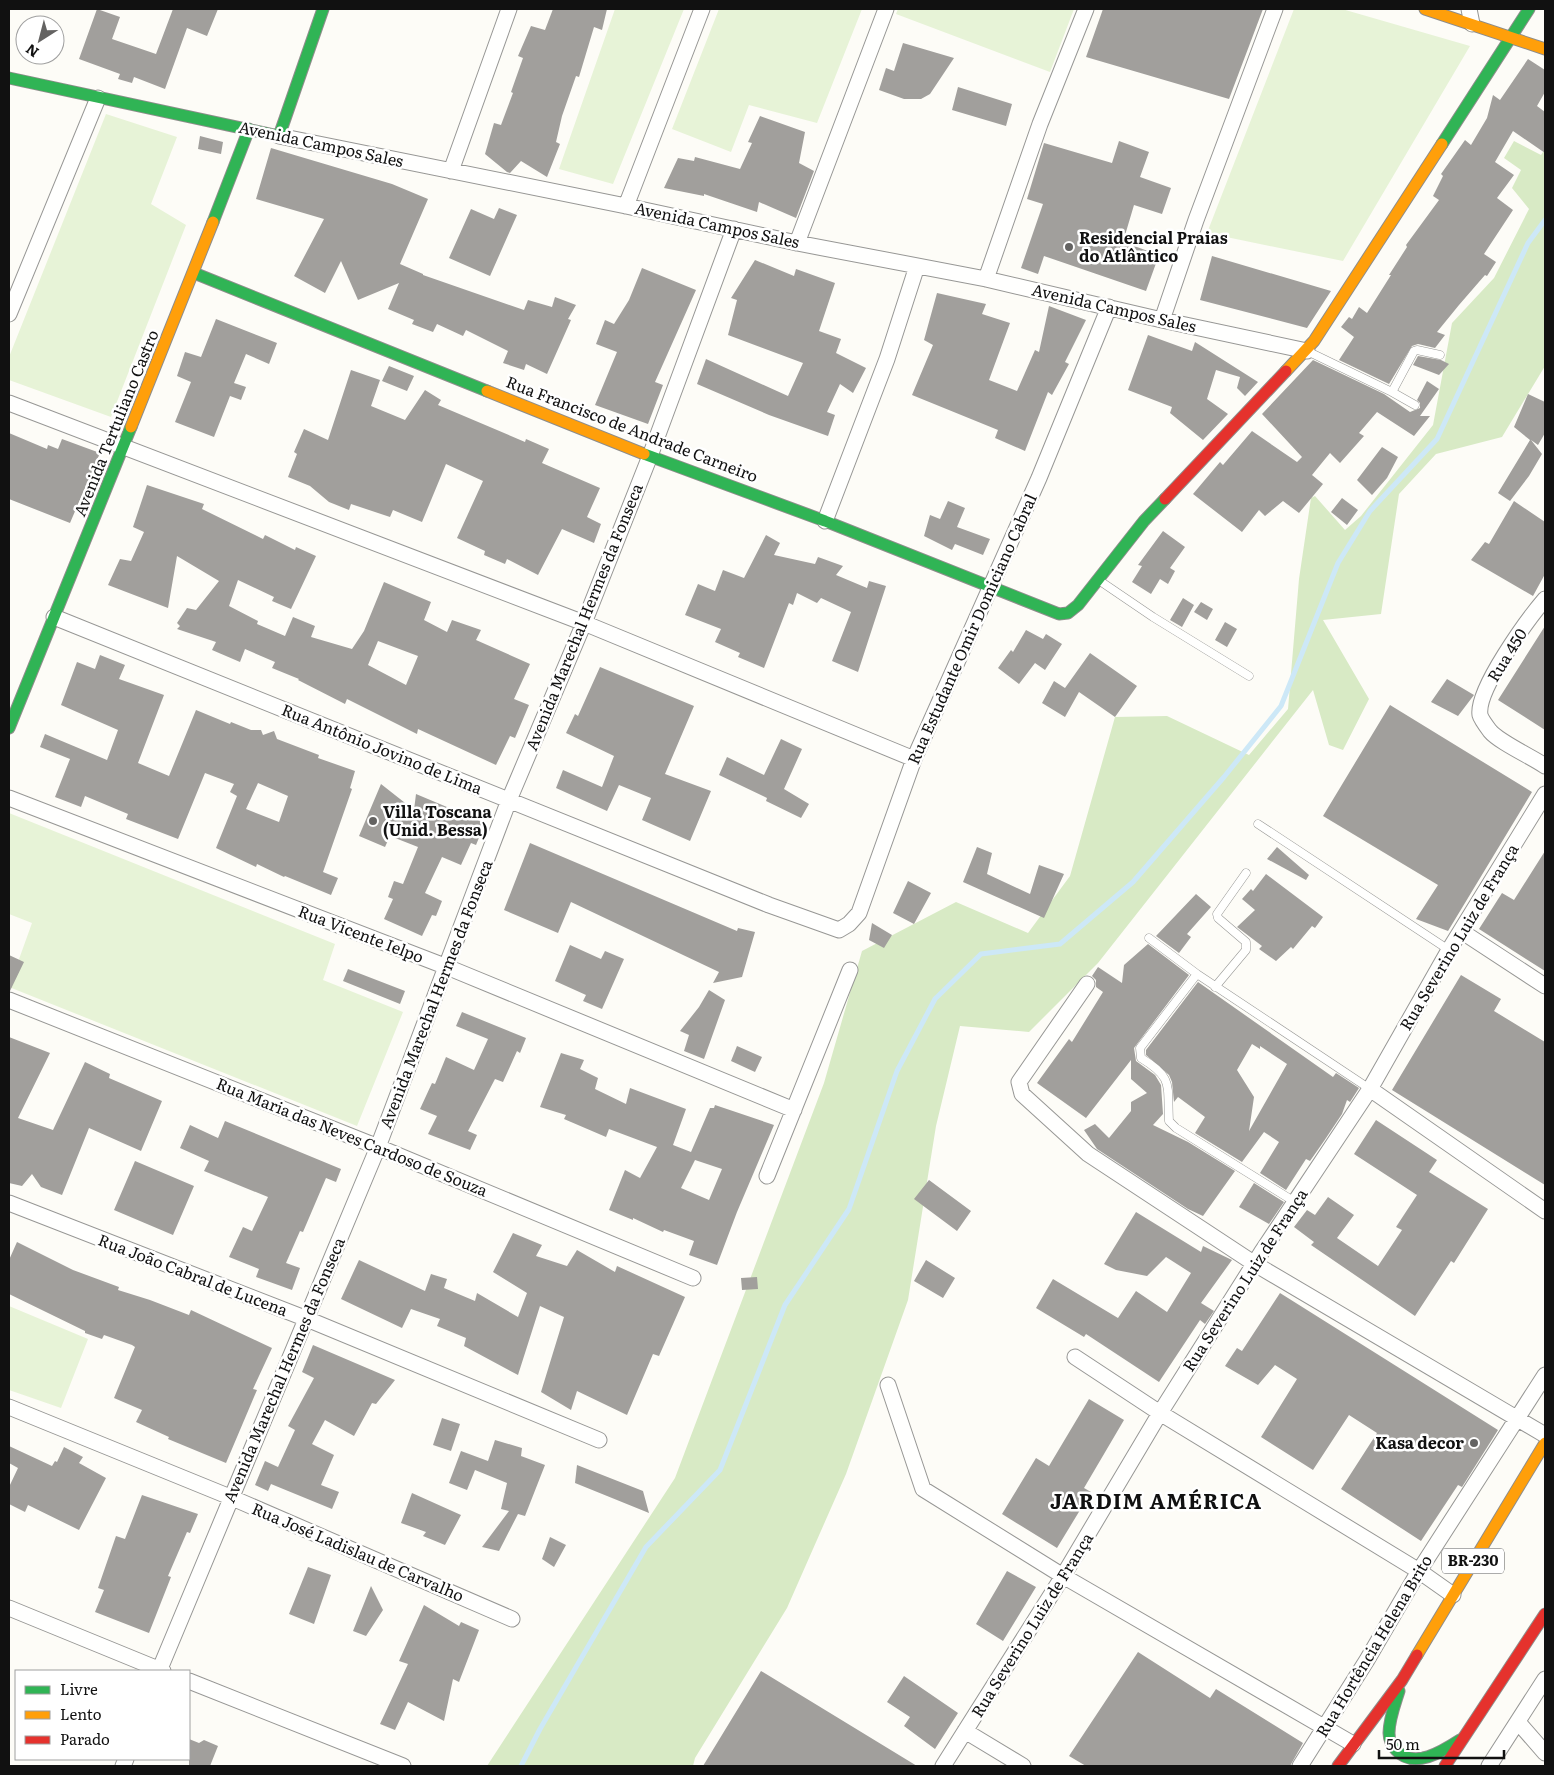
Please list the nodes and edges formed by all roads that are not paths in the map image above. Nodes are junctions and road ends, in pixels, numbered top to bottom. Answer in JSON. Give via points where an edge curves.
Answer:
{"nodes":[{"id":1,"x":323,"y":9,"type":"edge"},
{"id":2,"x":510,"y":9,"type":"edge"},
{"id":3,"x":702,"y":9,"type":"edge"},
{"id":4,"x":886,"y":9,"type":"edge"},
{"id":5,"x":1086,"y":9,"type":"edge"},
{"id":6,"x":1276,"y":9,"type":"edge"},
{"id":7,"x":1425,"y":9,"type":"edge"},
{"id":8,"x":1469,"y":9,"type":"edge"},
{"id":9,"x":1528,"y":9,"type":"edge"},
{"id":10,"x":1472,"y":24,"type":"junction"},
{"id":11,"x":1510,"y":37,"type":"junction"},
{"id":12,"x":1545,"y":49,"type":"edge"},
{"id":13,"x":9,"y":78,"type":"edge"},
{"id":14,"x":98,"y":98,"type":"junction"},
{"id":15,"x":249,"y":129,"type":"junction"},
{"id":16,"x":279,"y":136,"type":"junction"},
{"id":17,"x":451,"y":171,"type":"junction"},
{"id":18,"x":626,"y":206,"type":"junction"},
{"id":19,"x":734,"y":229,"type":"junction"},
{"id":20,"x":797,"y":243,"type":"junction"},
{"id":21,"x":917,"y":266,"type":"junction"},
{"id":22,"x":194,"y":273,"type":"junction"},
{"id":23,"x":986,"y":279,"type":"junction"},
{"id":24,"x":1109,"y":307,"type":"junction"},
{"id":25,"x":9,"y":314,"type":"edge"},
{"id":26,"x":1162,"y":320,"type":"junction"},
{"id":27,"x":1307,"y":351,"type":"junction"},
{"id":28,"x":1440,"y":355,"type":"dead end"},
{"id":29,"x":1392,"y":392,"type":"junction"},
{"id":30,"x":9,"y":403,"type":"edge"},
{"id":31,"x":1414,"y":405,"type":"dead end"},
{"id":32,"x":123,"y":448,"type":"junction"},
{"id":33,"x":650,"y":456,"type":"junction"},
{"id":34,"x":825,"y":521,"type":"junction"},
{"id":35,"x":1098,"y":580,"type":"junction"},
{"id":36,"x":990,"y":587,"type":"junction"},
{"id":37,"x":1545,"y":599,"type":"edge"},
{"id":38,"x":54,"y":617,"type":"junction"},
{"id":39,"x":584,"y":622,"type":"junction"},
{"id":40,"x":1249,"y":676,"type":"dead end"},
{"id":41,"x":9,"y":728,"type":"edge"},
{"id":42,"x":914,"y":759,"type":"junction"},
{"id":43,"x":1545,"y":766,"type":"edge"},
{"id":44,"x":1545,"y":794,"type":"edge"},
{"id":45,"x":9,"y":798,"type":"edge"},
{"id":46,"x":509,"y":800,"type":"junction"},
{"id":47,"x":1258,"y":824,"type":"dead end"},
{"id":48,"x":1246,"y":873,"type":"dead end"},
{"id":49,"x":822,"y":925,"type":"joint"},
{"id":50,"x":1461,"y":931,"type":"junction"},
{"id":51,"x":1149,"y":938,"type":"dead end"},
{"id":52,"x":1448,"y":950,"type":"junction"},
{"id":53,"x":446,"y":967,"type":"junction"},
{"id":54,"x":850,"y":970,"type":"dead end"},
{"id":55,"x":1197,"y":974,"type":"junction"},
{"id":56,"x":1086,"y":984,"type":"dead end"},
{"id":57,"x":1545,"y":986,"type":"edge"},
{"id":58,"x":1215,"y":987,"type":"junction"},
{"id":59,"x":9,"y":1000,"type":"edge"},
{"id":60,"x":1370,"y":1089,"type":"junction"},
{"id":61,"x":794,"y":1110,"type":"junction"},
{"id":62,"x":378,"y":1146,"type":"junction"},
{"id":63,"x":767,"y":1176,"type":"dead end"},
{"id":64,"x":9,"y":1202,"type":"edge"},
{"id":65,"x":1295,"y":1202,"type":"junction"},
{"id":66,"x":1545,"y":1211,"type":"edge"},
{"id":67,"x":1255,"y":1264,"type":"junction"},
{"id":68,"x":693,"y":1278,"type":"dead end"},
{"id":69,"x":306,"y":1319,"type":"junction"},
{"id":70,"x":1075,"y":1357,"type":"dead end"},
{"id":71,"x":1545,"y":1375,"type":"edge"},
{"id":72,"x":888,"y":1385,"type":"dead end"},
{"id":73,"x":9,"y":1407,"type":"edge"},
{"id":74,"x":1160,"y":1413,"type":"junction"},
{"id":75,"x":1518,"y":1417,"type":"junction"},
{"id":76,"x":1545,"y":1435,"type":"edge"},
{"id":77,"x":599,"y":1440,"type":"dead end"},
{"id":78,"x":1545,"y":1443,"type":"edge"},
{"id":79,"x":1531,"y":1486,"type":"dead end"},
{"id":80,"x":230,"y":1497,"type":"junction"},
{"id":81,"x":1503,"y":1510,"type":"junction"},
{"id":82,"x":1419,"y":1571,"type":"junction"},
{"id":83,"x":1063,"y":1576,"type":"junction"},
{"id":84,"x":1453,"y":1595,"type":"junction"},
{"id":85,"x":9,"y":1608,"type":"edge"},
{"id":86,"x":1545,"y":1614,"type":"edge"},
{"id":87,"x":512,"y":1619,"type":"dead end"},
{"id":88,"x":159,"y":1670,"type":"edge"},
{"id":89,"x":161,"y":1670,"type":"edge"},
{"id":90,"x":1545,"y":1679,"type":"edge"},
{"id":91,"x":1402,"y":1680,"type":"junction"},
{"id":92,"x":190,"y":1681,"type":"edge"},
{"id":93,"x":1518,"y":1722,"type":"junction"},
{"id":94,"x":1325,"y":1727,"type":"junction"},
{"id":95,"x":966,"y":1731,"type":"junction"},
{"id":96,"x":1466,"y":1736,"type":"junction"},
{"id":97,"x":1353,"y":1744,"type":"junction"},
{"id":98,"x":1544,"y":1747,"type":"edge"},
{"id":99,"x":403,"y":1766,"type":"edge"},
{"id":100,"x":943,"y":1766,"type":"edge"},
{"id":101,"x":1023,"y":1766,"type":"edge"},
{"id":102,"x":1300,"y":1766,"type":"edge"},
{"id":103,"x":1338,"y":1766,"type":"edge"},
{"id":104,"x":1445,"y":1766,"type":"edge"},
{"id":105,"x":1489,"y":1766,"type":"edge"}],
"edges":[{"from":1,"to":16,"type":"main road"},
{"from":2,"to":17,"type":"street"},
{"from":3,"to":18,"type":"street"},
{"from":4,"to":20,"type":"street"},
{"from":5,"to":23,"type":"street","via":[[1040,124]]},
{"from":6,"to":26,"type":"street"},
{"from":7,"to":10,"type":"main road"},
{"from":8,"to":10,"type":"street"},
{"from":9,"to":11,"type":"main road"},
{"from":10,"to":11,"type":"main road"},
{"from":11,"to":12,"type":"main road"},
{"from":11,"to":27,"type":"main road"},
{"from":13,"to":14,"type":"main road","name":"Avenida Campos Sales"},
{"from":14,"to":15,"type":"main road","name":"Avenida Campos Sales"},
{"from":14,"to":25,"type":"street"},
{"from":15,"to":16,"type":"main road","name":"Avenida Campos Sales"},
{"from":15,"to":22,"type":"main road","name":"Avenida Tertuliano Castro"},
{"from":16,"to":17,"type":"street","name":"Avenida Campos Sales"},
{"from":17,"to":18,"type":"street","name":"Avenida Campos Sales"},
{"from":18,"to":19,"type":"street","name":"Avenida Campos Sales"},
{"from":19,"to":20,"type":"street","name":"Avenida Campos Sales"},
{"from":19,"to":33,"type":"street","name":"Avenida Marechal Hermes da Fonseca"},
{"from":20,"to":21,"type":"street","name":"Avenida Campos Sales"},
{"from":21,"to":23,"type":"street","name":"Avenida Campos Sales"},
{"from":21,"to":34,"type":"street","via":[[887,359]]},
{"from":22,"to":32,"type":"main road","name":"Avenida Tertuliano Castro"},
{"from":22,"to":33,"type":"main road","name":"Rua Francisco de Andrade Carneiro"},
{"from":23,"to":24,"type":"street","name":"Avenida Campos Sales"},
{"from":24,"to":26,"type":"street","name":"Avenida Campos Sales"},
{"from":24,"to":36,"type":"street","name":"Rua Estudante Omir Domiciano Cabral"},
{"from":26,"to":27,"type":"street","name":"Avenida Campos Sales"},
{"from":27,"to":29,"type":"lane","name":"Avenida Campos Sales"},
{"from":27,"to":35,"type":"main road","via":[[1144,521]]},
{"from":28,"to":29,"type":"lane","via":[[1414,351]]},
{"from":29,"to":31,"type":"lane","name":"Avenida Campos Sales"},
{"from":30,"to":32,"type":"street"},
{"from":32,"to":38,"type":"main road","name":"Avenida Tertuliano Castro"},
{"from":32,"to":39,"type":"street"},
{"from":33,"to":34,"type":"main road","name":"Rua Francisco de Andrade Carneiro"},
{"from":33,"to":39,"type":"street","name":"Avenida Marechal Hermes da Fonseca"},
{"from":34,"to":36,"type":"main road","name":"Rua Francisco de Andrade Carneiro"},
{"from":35,"to":36,"type":"main road","name":"Rua Francisco de Andrade Carneiro","via":[[1078,605],[1068,613],[1059,614]]},
{"from":35,"to":40,"type":"lane"},
{"from":36,"to":42,"type":"street","name":"Rua Estudante Omir Domiciano Cabral"},
{"from":37,"to":43,"type":"street","name":"Rua 450","via":[[1493,677],[1482,700],[1480,716],[1491,732]]},
{"from":38,"to":41,"type":"main road","name":"Avenida Tertuliano Castro"},
{"from":38,"to":46,"type":"street","name":"Rua Antônio Jovino de Lima"},
{"from":39,"to":42,"type":"street"},
{"from":39,"to":46,"type":"street","name":"Avenida Marechal Hermes da Fonseca"},
{"from":42,"to":49,"type":"street","name":"Rua Estudante Omir Domiciano Cabral","via":[[859,913],[850,924],[839,930]]},
{"from":44,"to":50,"type":"street","name":"Rua Severino Luiz de França"},
{"from":45,"to":53,"type":"street","name":"Rua Vicente Ielpo"},
{"from":46,"to":49,"type":"street","name":"Rua Antônio Jovino de Lima"},
{"from":46,"to":53,"type":"street","name":"Avenida Marechal Hermes da Fonseca"},
{"from":47,"to":52,"type":"lane"},
{"from":48,"to":58,"type":"lane","via":[[1217,914],[1246,942],[1246,950]]},
{"from":50,"to":52,"type":"street","name":"Rua Severino Luiz de França"},
{"from":50,"to":57,"type":"street"},
{"from":51,"to":55,"type":"lane"},
{"from":52,"to":60,"type":"street","name":"Rua Severino Luiz de França"},
{"from":53,"to":61,"type":"street","name":"Rua Vicente Ielpo"},
{"from":53,"to":62,"type":"street","name":"Avenida Marechal Hermes da Fonseca"},
{"from":54,"to":61,"type":"street"},
{"from":55,"to":58,"type":"lane"},
{"from":55,"to":65,"type":"lane","via":[[1140,1048],[1142,1058],[1166,1076],[1169,1120],[1173,1124]]},
{"from":56,"to":67,"type":"street","via":[[1019,1082],[1022,1094],[1088,1154]]},
{"from":58,"to":60,"type":"lane"},
{"from":59,"to":62,"type":"street","name":"Rua Maria das Neves Cardoso de Souza"},
{"from":60,"to":65,"type":"street","name":"Rua Severino Luiz de França"},
{"from":60,"to":66,"type":"street"},
{"from":61,"to":63,"type":"street"},
{"from":62,"to":68,"type":"street","name":"Rua Maria das Neves Cardoso de Souza"},
{"from":62,"to":69,"type":"street","name":"Avenida Marechal Hermes da Fonseca"},
{"from":64,"to":69,"type":"street","name":"Rua João Cabral de Lucena"},
{"from":65,"to":67,"type":"street","name":"Rua Severino Luiz de França"},
{"from":67,"to":74,"type":"street","name":"Rua Severino Luiz de França"},
{"from":67,"to":75,"type":"street"},
{"from":69,"to":77,"type":"street","name":"Rua João Cabral de Lucena"},
{"from":69,"to":80,"type":"street","name":"Avenida Marechal Hermes da Fonseca"},
{"from":70,"to":74,"type":"street"},
{"from":71,"to":75,"type":"street","name":"Rua Hortência Helena Brito"},
{"from":72,"to":83,"type":"street","via":[[923,1489]]},
{"from":73,"to":80,"type":"street","name":"Rua José Ladislau de Carvalho"},
{"from":74,"to":82,"type":"street"},
{"from":74,"to":83,"type":"street","name":"Rua Severino Luiz de França"},
{"from":75,"to":76,"type":"street"},
{"from":75,"to":82,"type":"street","name":"Rua Hortência Helena Brito"},
{"from":78,"to":81,"type":"main road","number":"BR-230"},
{"from":79,"to":81,"type":"main road"},
{"from":80,"to":87,"type":"street","name":"Rua José Ladislau de Carvalho"},
{"from":80,"to":89,"type":"street","name":"Avenida Marechal Hermes da Fonseca"},
{"from":81,"to":84,"type":"main road","number":"BR-230"},
{"from":82,"to":84,"type":"street"},
{"from":82,"to":94,"type":"street","name":"Rua Hortência Helena Brito"},
{"from":83,"to":94,"type":"street"},
{"from":83,"to":95,"type":"street","name":"Rua Severino Luiz de França"},
{"from":84,"to":91,"type":"main road","number":"BR-230"},
{"from":85,"to":88,"type":"street"},
{"from":86,"to":96,"type":"main road"},
{"from":90,"to":93,"type":"street"},
{"from":91,"to":96,"type":"main road","via":[[1388,1734],[1394,1750],[1409,1759],[1426,1758]]},
{"from":91,"to":97,"type":"main road","number":"BR-230"},
{"from":92,"to":99,"type":"street"},
{"from":93,"to":98,"type":"street"},
{"from":93,"to":105,"type":"street"},
{"from":94,"to":97,"type":"street"},
{"from":94,"to":102,"type":"street","name":"Rua Hortência Helena Brito"},
{"from":95,"to":100,"type":"street","name":"Rua Severino Luiz de França"},
{"from":95,"to":101,"type":"street"},
{"from":96,"to":104,"type":"main road"},
{"from":97,"to":103,"type":"main road","number":"BR-230"}]}
